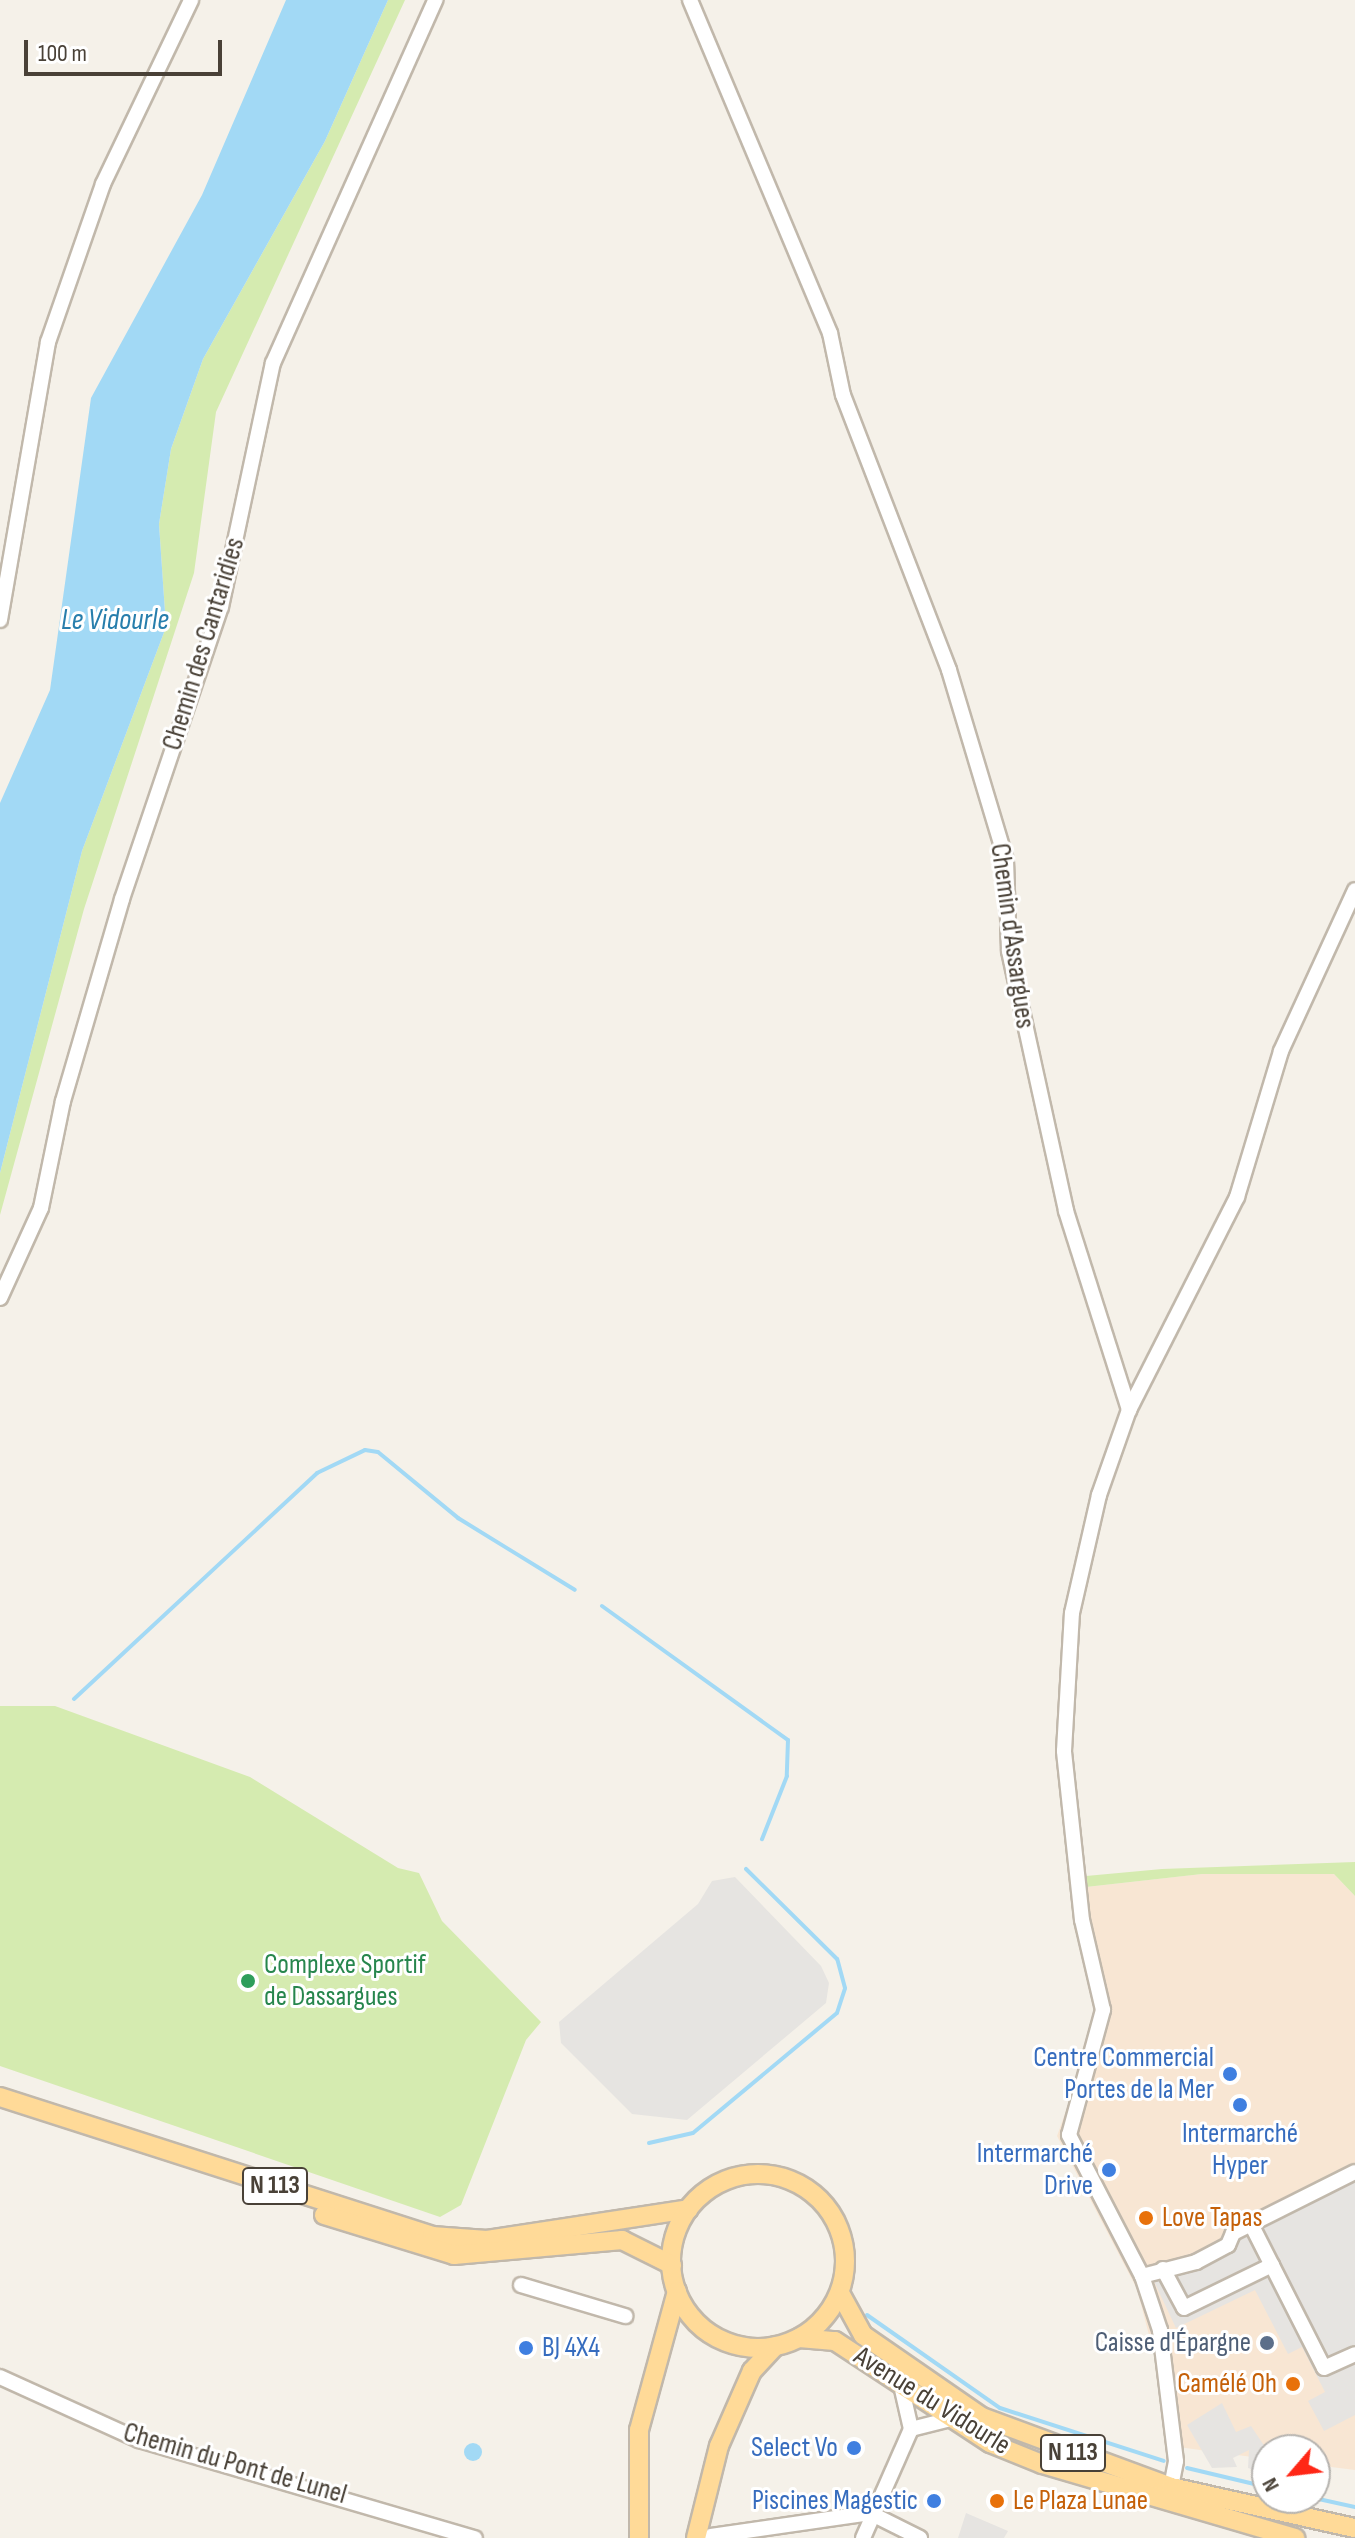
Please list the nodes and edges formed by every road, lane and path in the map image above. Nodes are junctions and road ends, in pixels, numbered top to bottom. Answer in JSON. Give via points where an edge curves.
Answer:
{"nodes":[{"id":1,"x":191,"y":0,"type":"edge"},
{"id":2,"x":435,"y":0,"type":"edge"},
{"id":3,"x":690,"y":0,"type":"edge"},
{"id":4,"x":0,"y":620,"type":"edge"},
{"id":5,"x":1355,"y":890,"type":"edge"},
{"id":6,"x":0,"y":1298,"type":"edge"},
{"id":7,"x":1129,"y":1410,"type":"junction"},
{"id":8,"x":0,"y":2097,"type":"edge"},
{"id":9,"x":168,"y":2156,"type":"junction"},
{"id":10,"x":1355,"y":2172,"type":"edge"},
{"id":11,"x":689,"y":2209,"type":"junction"},
{"id":12,"x":1251,"y":2224,"type":"junction"},
{"id":13,"x":672,"y":2265,"type":"junction"},
{"id":14,"x":1272,"y":2265,"type":"junction"},
{"id":15,"x":1163,"y":2269,"type":"junction"},
{"id":16,"x":1142,"y":2276,"type":"junction"},
{"id":17,"x":521,"y":2285,"type":"dead end"},
{"id":18,"x":677,"y":2291,"type":"junction"},
{"id":19,"x":840,"y":2293,"type":"junction"},
{"id":20,"x":625,"y":2316,"type":"dead end"},
{"id":21,"x":799,"y":2338,"type":"junction"},
{"id":22,"x":775,"y":2346,"type":"junction"},
{"id":23,"x":1355,"y":2354,"type":"edge"},
{"id":24,"x":0,"y":2377,"type":"edge"},
{"id":25,"x":901,"y":2385,"type":"junction"},
{"id":26,"x":951,"y":2419,"type":"junction"},
{"id":27,"x":911,"y":2429,"type":"junction"},
{"id":28,"x":1171,"y":2487,"type":"junction"},
{"id":29,"x":870,"y":2513,"type":"junction"},
{"id":30,"x":1355,"y":2528,"type":"edge"},
{"id":31,"x":1246,"y":2533,"type":"edge"},
{"id":32,"x":704,"y":2537,"type":"edge"},
{"id":33,"x":475,"y":2538,"type":"edge"},
{"id":34,"x":639,"y":2538,"type":"edge"},
{"id":35,"x":863,"y":2538,"type":"edge"},
{"id":36,"x":920,"y":2538,"type":"edge"},
{"id":37,"x":1295,"y":2538,"type":"edge"}],
"edges":[{"from":1,"to":4,"type":"street","via":[[103,184],[48,342]]},
{"from":2,"to":6,"type":"street","name":"Chemin des Cantaridies","via":[[273,363],[221,607],[122,899],[63,1101],[41,1208]]},
{"from":3,"to":7,"type":"street","name":"Chemin d'Assargues","via":[[830,333],[843,395],[949,670],[1006,860],[1009,951],[1073,1239]]},
{"from":5,"to":7,"type":"street","via":[[1281,1051],[1237,1197]]},
{"from":7,"to":16,"type":"street","via":[[1099,1495],[1064,1688],[1064,1751],[1085,1940],[1103,2010],[1069,2135]]},
{"from":8,"to":9,"type":"main road","number":"N 113"},
{"from":9,"to":11,"type":"main road","number":"N 113","via":[[456,2240],[508,2238],[569,2222],[652,2220]]},
{"from":9,"to":13,"type":"main road","number":"N 113","via":[[426,2250],[500,2256],[622,2240]]},
{"from":10,"to":12,"type":"street"},
{"from":11,"to":13,"type":"main road"},
{"from":11,"to":19,"type":"main road","via":[[735,2177],[773,2175],[800,2185],[823,2203],[842,2236]]},
{"from":12,"to":14,"type":"street"},
{"from":12,"to":15,"type":"street","via":[[1210,2255]]},
{"from":13,"to":18,"type":"main road"},
{"from":14,"to":15,"type":"street","via":[[1184,2308]]},
{"from":14,"to":23,"type":"street","via":[[1324,2368]]},
{"from":15,"to":16,"type":"street"},
{"from":16,"to":28,"type":"street","via":[[1167,2369],[1176,2461]]},
{"from":17,"to":20,"type":"street"},
{"from":18,"to":22,"type":"main road","via":[[716,2337]]},
{"from":18,"to":34,"type":"main road","via":[[639,2430]]},
{"from":19,"to":21,"type":"main road"},
{"from":19,"to":28,"type":"main road","name":"Avenue du Vidourle","number":"N 113","via":[[863,2335],[982,2417]]},
{"from":21,"to":22,"type":"main road"},
{"from":21,"to":25,"type":"main road","name":"Avenue du Vidourle","number":"N 113","via":[[835,2341]]},
{"from":22,"to":32,"type":"main road","via":[[752,2371],[731,2418]]},
{"from":24,"to":33,"type":"street","name":"Chemin du Pont de Lunel","via":[[139,2440]]},
{"from":25,"to":26,"type":"main road","name":"Avenue du Vidourle","number":"N 113"},
{"from":25,"to":27,"type":"street"},
{"from":26,"to":27,"type":"street"},
{"from":26,"to":31,"type":"main road","name":"Avenue du Vidourle","number":"N 113","via":[[1042,2464]]},
{"from":27,"to":29,"type":"street"},
{"from":28,"to":30,"type":"main road","name":"Avenue du Vidourle","number":"N 113"},
{"from":29,"to":32,"type":"street"},
{"from":29,"to":35,"type":"street"},
{"from":29,"to":36,"type":"street"},
{"from":31,"to":37,"type":"main road","name":"Avenue du Vidourle","number":"N 113"}]}
